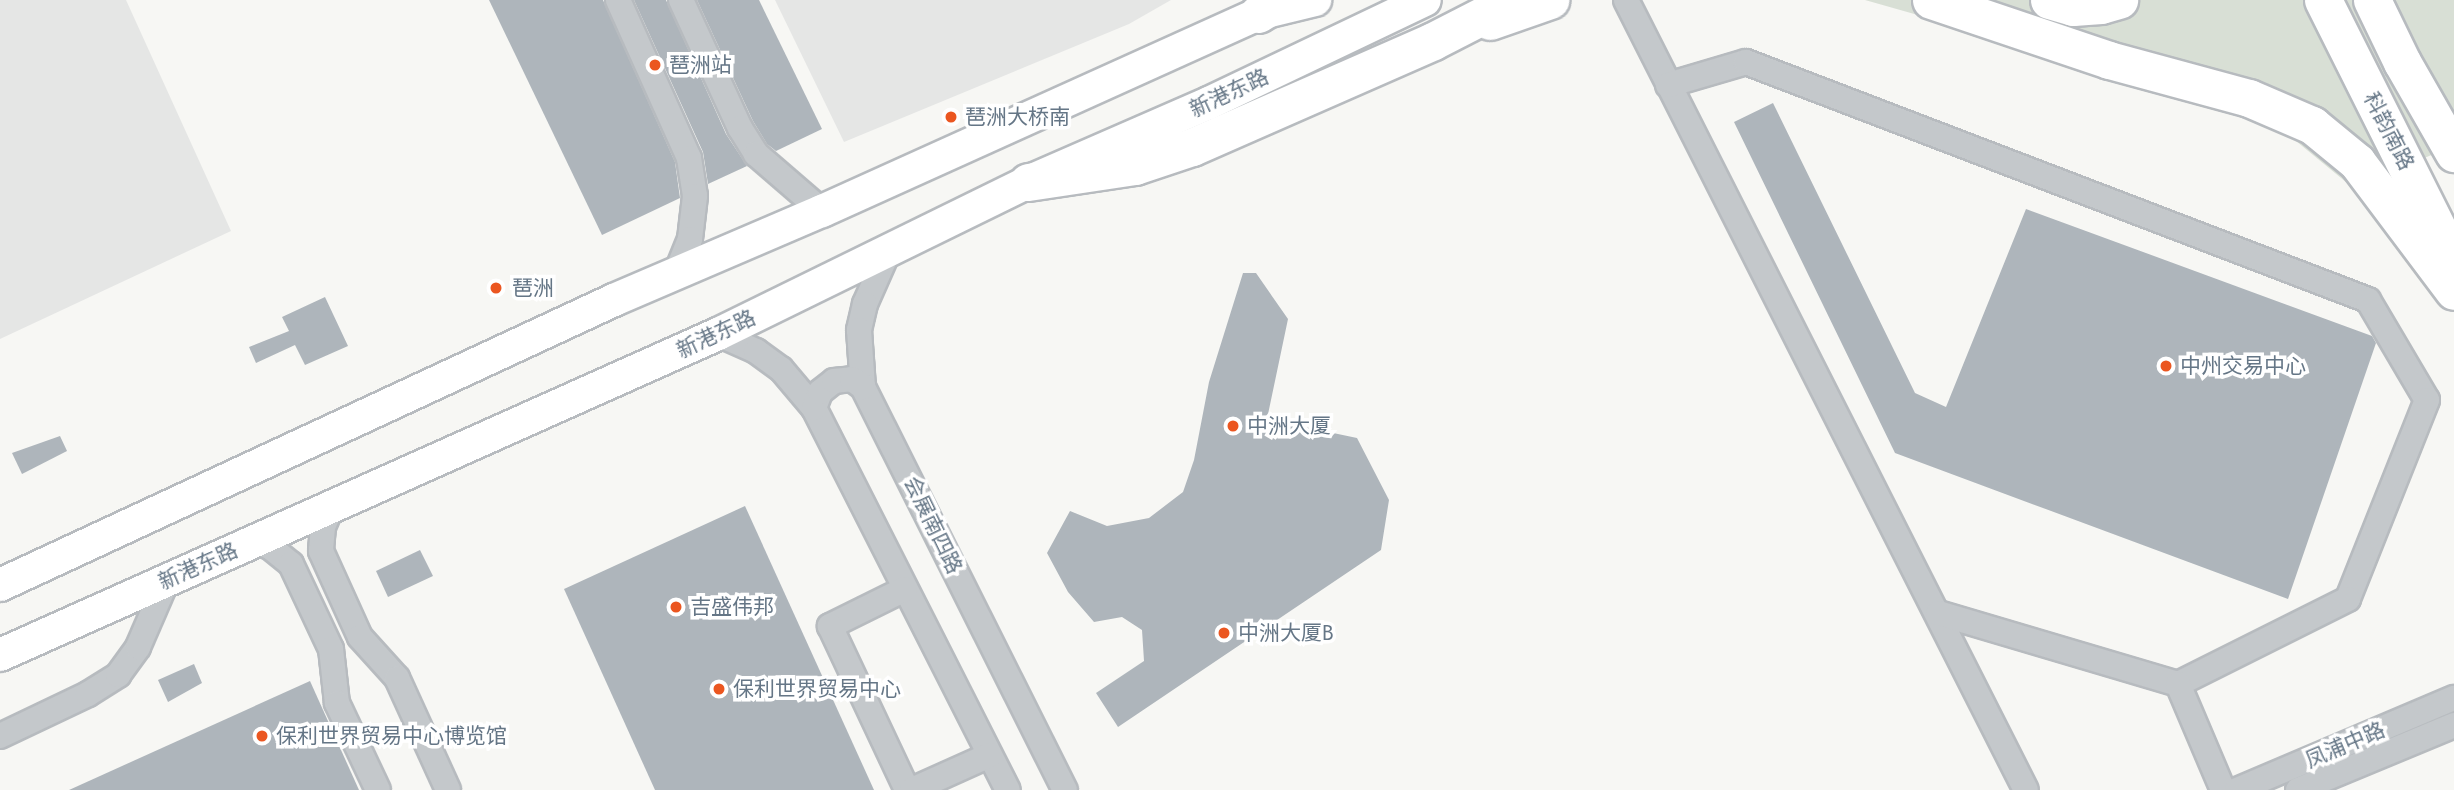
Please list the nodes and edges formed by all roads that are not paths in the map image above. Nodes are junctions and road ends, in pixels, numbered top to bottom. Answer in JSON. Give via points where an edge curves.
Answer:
{"nodes":[{"id":1,"x":618,"y":0,"type":"edge"},
{"id":2,"x":681,"y":0,"type":"edge"},
{"id":3,"x":1315,"y":0,"type":"edge"},
{"id":4,"x":1425,"y":0,"type":"edge"},
{"id":5,"x":1513,"y":0,"type":"edge"},
{"id":6,"x":1549,"y":0,"type":"edge"},
{"id":7,"x":1626,"y":0,"type":"edge"},
{"id":8,"x":1931,"y":0,"type":"edge"},
{"id":9,"x":2049,"y":0,"type":"edge"},
{"id":10,"x":2119,"y":0,"type":"edge"},
{"id":11,"x":2323,"y":0,"type":"edge"},
{"id":12,"x":2372,"y":0,"type":"edge"},
{"id":13,"x":1269,"y":7,"type":"edge"},
{"id":14,"x":1433,"y":41,"type":"junction"},
{"id":15,"x":1668,"y":85,"type":"junction"},
{"id":16,"x":2454,"y":153,"type":"edge"},
{"id":17,"x":1028,"y":182,"type":"junction"},
{"id":18,"x":822,"y":211,"type":"junction"},
{"id":19,"x":888,"y":252,"type":"junction"},
{"id":20,"x":2454,"y":262,"type":"edge"},
{"id":21,"x":676,"y":273,"type":"junction"},
{"id":22,"x":2454,"y":291,"type":"edge"},
{"id":23,"x":718,"y":334,"type":"junction"},
{"id":24,"x":863,"y":387,"type":"junction"},
{"id":25,"x":814,"y":408,"type":"junction"},
{"id":26,"x":331,"y":508,"type":"junction"},
{"id":27,"x":255,"y":541,"type":"junction"},
{"id":28,"x":167,"y":580,"type":"junction"},
{"id":29,"x":0,"y":585,"type":"edge"},
{"id":30,"x":905,"y":589,"type":"junction"},
{"id":31,"x":1938,"y":612,"type":"junction"},
{"id":32,"x":0,"y":655,"type":"edge"},
{"id":33,"x":131,"y":658,"type":"junction"},
{"id":34,"x":2178,"y":684,"type":"junction"},
{"id":35,"x":2454,"y":699,"type":"edge"},
{"id":36,"x":0,"y":720,"type":"edge"},
{"id":37,"x":2454,"y":724,"type":"edge"},
{"id":38,"x":0,"y":736,"type":"edge"},
{"id":39,"x":990,"y":755,"type":"junction"},
{"id":40,"x":378,"y":790,"type":"edge"},
{"id":41,"x":448,"y":790,"type":"edge"},
{"id":42,"x":909,"y":790,"type":"edge"},
{"id":43,"x":1009,"y":790,"type":"edge"},
{"id":44,"x":1065,"y":790,"type":"edge"},
{"id":45,"x":2026,"y":790,"type":"edge"},
{"id":46,"x":2223,"y":790,"type":"edge"},
{"id":47,"x":2237,"y":790,"type":"edge"},
{"id":48,"x":2298,"y":790,"type":"edge"}],
"edges":[{"from":1,"to":21,"type":"street","via":[[689,158],[695,196],[690,239]]},
{"from":2,"to":18,"type":"street","via":[[756,154]]},
{"from":3,"to":13,"type":"main road"},
{"from":4,"to":17,"type":"main road","name":"新港东路","via":[[1209,103]]},
{"from":5,"to":14,"type":"highway"},
{"from":6,"to":14,"type":"highway"},
{"from":7,"to":15,"type":"street"},
{"from":8,"to":22,"type":"highway","via":[[2109,60],[2249,99],[2312,125],[2357,162]]},
{"from":9,"to":10,"type":"highway","via":[[2073,7]]},
{"from":11,"to":20,"type":"highway","name":"科韵南路"},
{"from":12,"to":16,"type":"highway","name":"科韵南路"},
{"from":13,"to":18,"type":"main road"},
{"from":14,"to":17,"type":"highway","via":[[1169,155],[1135,166]]},
{"from":15,"to":31,"type":"street"},
{"from":15,"to":34,"type":"street","via":[[1746,62],[2368,300],[2427,400],[2348,599]]},
{"from":17,"to":19,"type":"main road","name":"新港东路"},
{"from":18,"to":21,"type":"main road"},
{"from":19,"to":23,"type":"main road","name":"新港东路"},
{"from":19,"to":24,"type":"street","name":"会展南四路","via":[[868,295],[859,330]]},
{"from":21,"to":29,"type":"main road"},
{"from":23,"to":25,"type":"street","via":[[757,351],[781,369]]},
{"from":23,"to":26,"type":"main road","name":"新港东路"},
{"from":24,"to":25,"type":"street","via":[[852,379],[834,381],[820,392]]},
{"from":24,"to":44,"type":"street","name":"会展南四路"},
{"from":25,"to":30,"type":"street"},
{"from":26,"to":27,"type":"main road","name":"新港东路"},
{"from":26,"to":41,"type":"street","via":[[321,551],[360,637],[397,678]]},
{"from":27,"to":28,"type":"main road","name":"新港东路"},
{"from":27,"to":40,"type":"street","via":[[291,564],[331,649],[337,704]]},
{"from":28,"to":32,"type":"main road","name":"新港东路"},
{"from":28,"to":33,"type":"street"},
{"from":30,"to":39,"type":"street"},
{"from":30,"to":42,"type":"street","via":[[830,626]]},
{"from":31,"to":34,"type":"street"},
{"from":31,"to":45,"type":"street"},
{"from":33,"to":36,"type":"street"},
{"from":33,"to":38,"type":"street","via":[[118,675],[88,695]]},
{"from":34,"to":46,"type":"street"},
{"from":35,"to":47,"type":"street","name":"凤浦中路"},
{"from":37,"to":48,"type":"street","name":"凤浦中路"},
{"from":39,"to":42,"type":"street"},
{"from":39,"to":43,"type":"street"}]}
